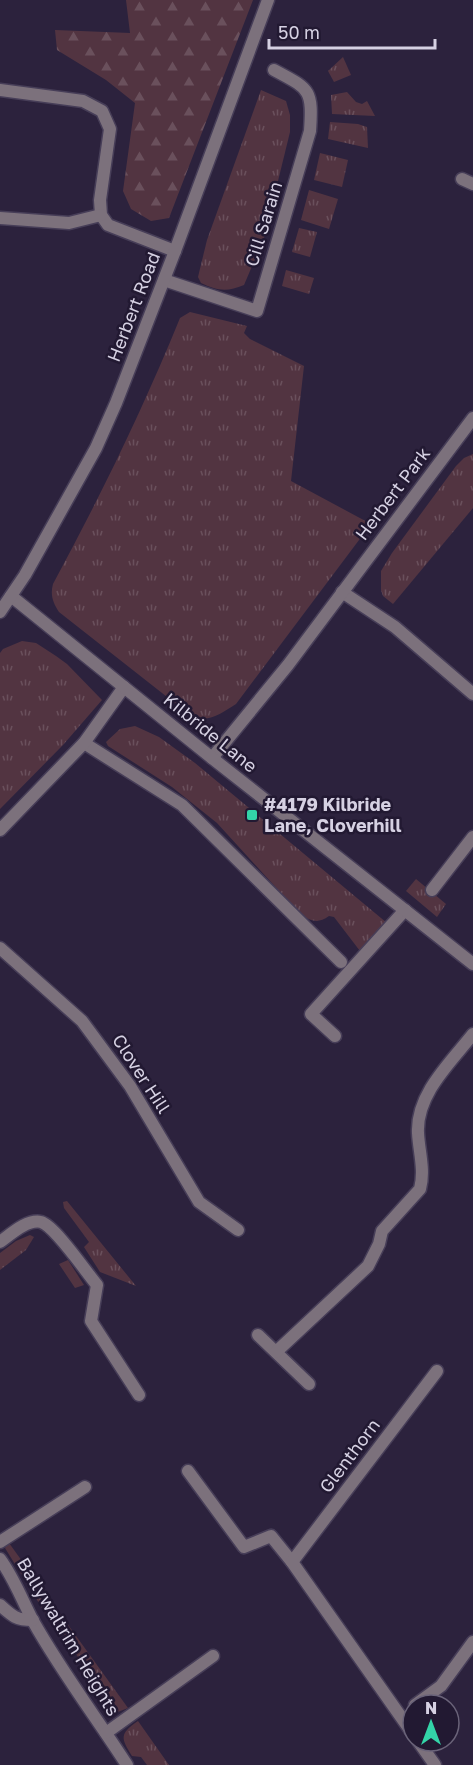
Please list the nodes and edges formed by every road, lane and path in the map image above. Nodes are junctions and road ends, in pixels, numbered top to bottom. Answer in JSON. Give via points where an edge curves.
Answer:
{"nodes":[{"id":1,"x":268,"y":0,"type":"edge"},
{"id":2,"x":274,"y":70,"type":"dead end"},
{"id":3,"x":0,"y":90,"type":"edge"},
{"id":4,"x":101,"y":215,"type":"junction"},
{"id":5,"x":0,"y":218,"type":"edge"},
{"id":6,"x":175,"y":250,"type":"junction"},
{"id":7,"x":164,"y":280,"type":"junction"},
{"id":8,"x":473,"y":418,"type":"edge"},
{"id":9,"x":342,"y":592,"type":"junction"},
{"id":10,"x":11,"y":596,"type":"junction"},
{"id":11,"x":0,"y":612,"type":"edge"},
{"id":12,"x":124,"y":687,"type":"junction"},
{"id":13,"x":473,"y":694,"type":"edge"},
{"id":14,"x":84,"y":743,"type":"junction"},
{"id":15,"x":212,"y":758,"type":"junction"},
{"id":16,"x":0,"y":830,"type":"edge"},
{"id":17,"x":473,"y":837,"type":"edge"},
{"id":18,"x":432,"y":890,"type":"dead end"},
{"id":19,"x":405,"y":910,"type":"junction"},
{"id":20,"x":0,"y":948,"type":"edge"},
{"id":21,"x":341,"y":962,"type":"dead end"},
{"id":22,"x":473,"y":964,"type":"edge"},
{"id":23,"x":473,"y":1034,"type":"edge"},
{"id":24,"x":335,"y":1036,"type":"dead end"},
{"id":25,"x":238,"y":1230,"type":"dead end"},
{"id":26,"x":0,"y":1242,"type":"edge"},
{"id":27,"x":258,"y":1335,"type":"dead end"},
{"id":28,"x":276,"y":1352,"type":"junction"},
{"id":29,"x":437,"y":1371,"type":"dead end"},
{"id":30,"x":309,"y":1384,"type":"dead end"},
{"id":31,"x":140,"y":1395,"type":"dead end"},
{"id":32,"x":188,"y":1471,"type":"dead end"},
{"id":33,"x":84,"y":1486,"type":"dead end"},
{"id":34,"x":0,"y":1542,"type":"edge"},
{"id":35,"x":0,"y":1559,"type":"edge"},
{"id":36,"x":292,"y":1562,"type":"junction"},
{"id":37,"x":0,"y":1605,"type":"edge"},
{"id":38,"x":33,"y":1620,"type":"junction"},
{"id":39,"x":473,"y":1642,"type":"edge"},
{"id":40,"x":213,"y":1656,"type":"dead end"},
{"id":41,"x":432,"y":1693,"type":"edge"},
{"id":42,"x":400,"y":1716,"type":"edge"},
{"id":43,"x":106,"y":1733,"type":"junction"},
{"id":44,"x":127,"y":1765,"type":"edge"}],
"edges":[{"from":1,"to":6,"type":"street","name":"Herbert Road"},
{"from":2,"to":7,"type":"street","name":"Cill Sarain","via":[[303,85],[311,101],[312,116],[257,311]]},
{"from":3,"to":4,"type":"street","via":[[82,101],[102,111],[110,129]]},
{"from":4,"to":5,"type":"street","via":[[69,223]]},
{"from":4,"to":6,"type":"street","via":[[108,225]]},
{"from":6,"to":7,"type":"street","name":"Herbert Road"},
{"from":7,"to":10,"type":"street","name":"Herbert Road","via":[[96,448]]},
{"from":8,"to":9,"type":"street","name":"Herbert Park"},
{"from":9,"to":13,"type":"street","via":[[395,627]]},
{"from":9,"to":15,"type":"street","name":"Herbert Park"},
{"from":10,"to":11,"type":"street","name":"Herbert Road"},
{"from":10,"to":12,"type":"street","name":"Kilbride Lane"},
{"from":12,"to":14,"type":"street"},
{"from":12,"to":15,"type":"street","name":"Kilbride Lane"},
{"from":14,"to":16,"type":"street"},
{"from":14,"to":21,"type":"street","via":[[182,805]]},
{"from":15,"to":19,"type":"street","name":"Kilbride Lane"},
{"from":17,"to":18,"type":"street"},
{"from":19,"to":22,"type":"street","name":"Kilbride Lane"},
{"from":19,"to":24,"type":"street","via":[[312,1014]]},
{"from":20,"to":25,"type":"street","name":"Clover Hill","via":[[82,1020],[130,1086],[199,1202]]},
{"from":23,"to":28,"type":"street","via":[[430,1090],[420,1110],[420,1189],[382,1231],[368,1266]]},
{"from":26,"to":31,"type":"street","via":[[25,1224],[40,1222],[53,1230],[97,1285],[91,1321]]},
{"from":27,"to":28,"type":"street"},
{"from":28,"to":30,"type":"street"},
{"from":29,"to":36,"type":"street","name":"Glenthorn"},
{"from":32,"to":36,"type":"street","via":[[244,1547],[271,1536]]},
{"from":33,"to":34,"type":"street","name":"Ballywaltrim Heights"},
{"from":35,"to":38,"type":"street","name":"Ballywaltrim Heights"},
{"from":36,"to":42,"type":"street"},
{"from":37,"to":38,"type":"street","via":[[20,1620]]},
{"from":38,"to":43,"type":"street","name":"Ballywaltrim Heights"},
{"from":39,"to":41,"type":"street"},
{"from":40,"to":43,"type":"street","name":"Ballywaltrim Heights"},
{"from":43,"to":44,"type":"street","name":"Ballywaltrim Heights"}]}
